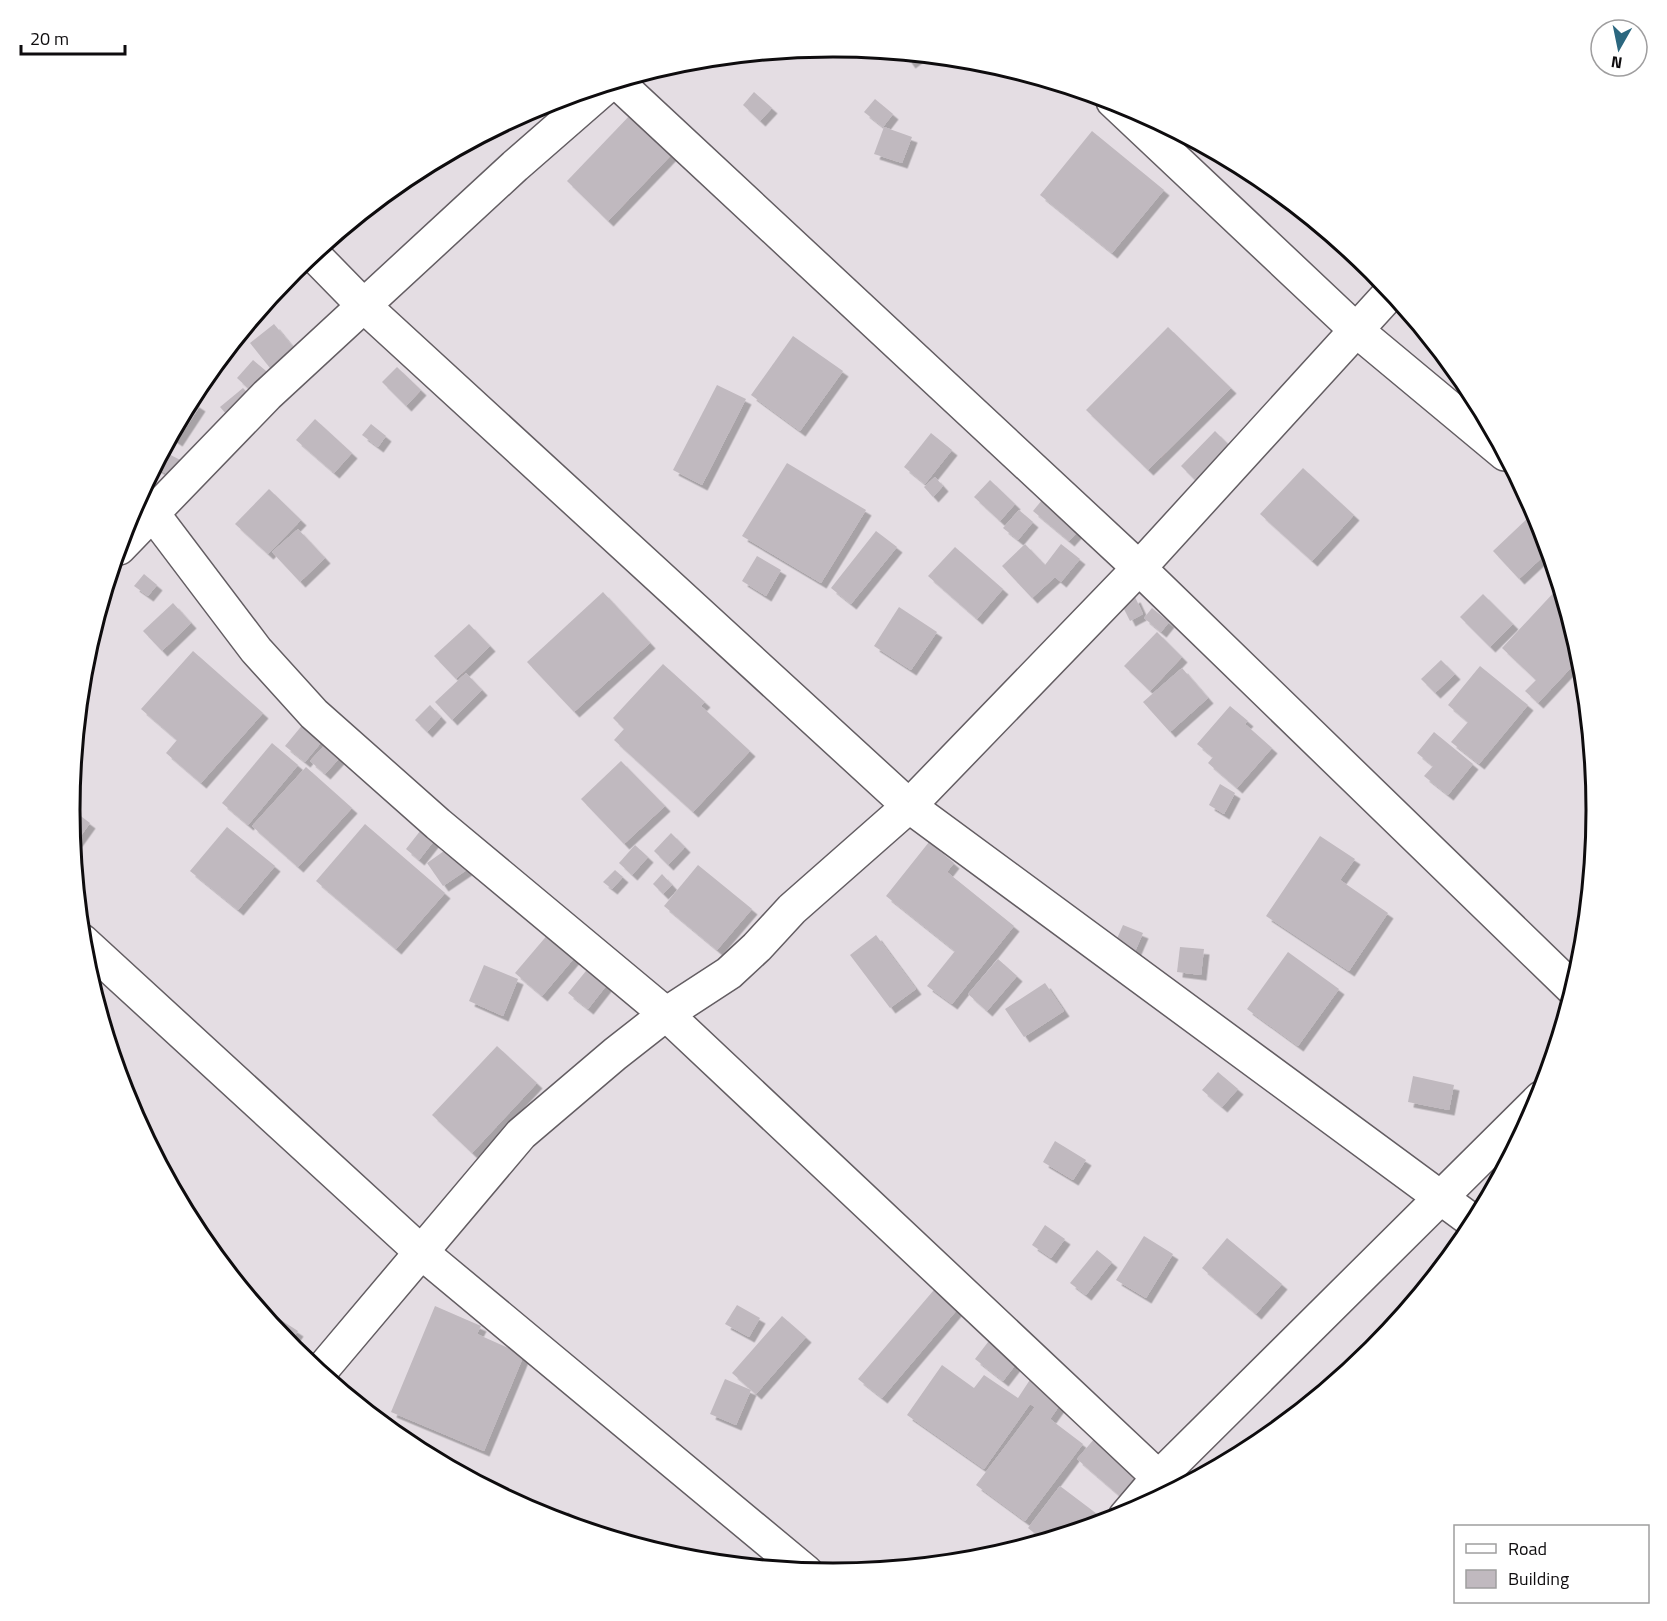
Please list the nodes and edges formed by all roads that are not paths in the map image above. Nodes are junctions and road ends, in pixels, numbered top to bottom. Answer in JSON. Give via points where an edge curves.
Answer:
{"nodes":[{"id":1,"x":623,"y":87,"type":"edge"},
{"id":2,"x":596,"y":96,"type":"edge"},
{"id":3,"x":1131,"y":118,"type":"edge"},
{"id":4,"x":319,"y":261,"type":"edge"},
{"id":5,"x":1385,"y":298,"type":"edge"},
{"id":6,"x":363,"y":305,"type":"junction"},
{"id":7,"x":1356,"y":330,"type":"junction"},
{"id":8,"x":1490,"y":442,"type":"edge"},
{"id":9,"x":153,"y":514,"type":"junction"},
{"id":10,"x":132,"y":535,"type":"edge"},
{"id":11,"x":1139,"y":568,"type":"junction"},
{"id":12,"x":909,"y":806,"type":"junction"},
{"id":13,"x":93,"y":951,"type":"edge"},
{"id":14,"x":1567,"y":983,"type":"edge"},
{"id":15,"x":666,"y":1014,"type":"junction"},
{"id":16,"x":1521,"y":1117,"type":"edge"},
{"id":17,"x":1440,"y":1198,"type":"junction"},
{"id":18,"x":1467,"y":1217,"type":"edge"},
{"id":19,"x":421,"y":1252,"type":"junction"},
{"id":20,"x":325,"y":1366,"type":"edge"},
{"id":21,"x":1166,"y":1484,"type":"edge"},
{"id":22,"x":794,"y":1562,"type":"edge"}],
"edges":[{"from":1,"to":11,"type":"street"},
{"from":2,"to":6,"type":"street"},
{"from":3,"to":7,"type":"street"},
{"from":4,"to":6,"type":"street"},
{"from":5,"to":7,"type":"street"},
{"from":6,"to":9,"type":"street","via":[[267,395]]},
{"from":6,"to":12,"type":"street"},
{"from":7,"to":8,"type":"street"},
{"from":7,"to":11,"type":"street"},
{"from":9,"to":10,"type":"street"},
{"from":9,"to":15,"type":"street","via":[[256,650],[314,714],[438,824]]},
{"from":11,"to":12,"type":"street"},
{"from":11,"to":14,"type":"street"},
{"from":12,"to":15,"type":"street","via":[[792,909],[729,973]]},
{"from":12,"to":17,"type":"street"},
{"from":13,"to":19,"type":"street"},
{"from":15,"to":19,"type":"street","via":[[521,1134]]},
{"from":15,"to":21,"type":"street"},
{"from":16,"to":17,"type":"street"},
{"from":17,"to":18,"type":"street"},
{"from":17,"to":21,"type":"street"},
{"from":19,"to":20,"type":"street"},
{"from":19,"to":22,"type":"street"}]}
